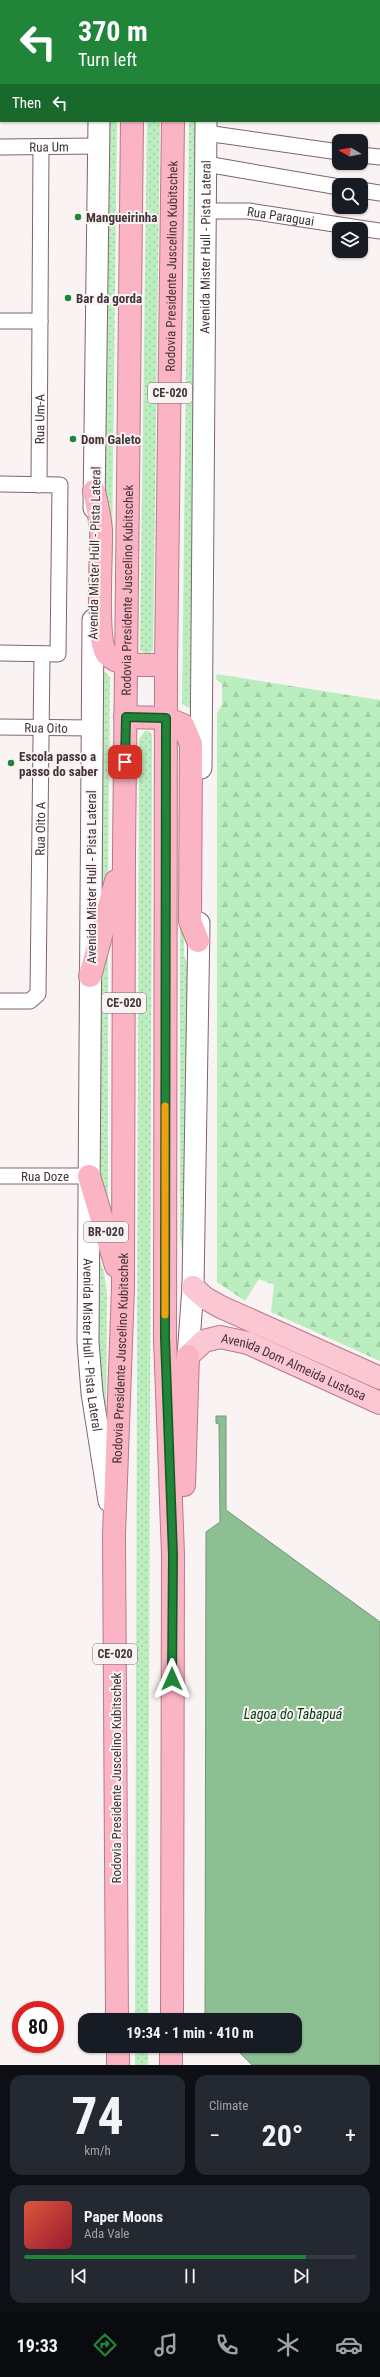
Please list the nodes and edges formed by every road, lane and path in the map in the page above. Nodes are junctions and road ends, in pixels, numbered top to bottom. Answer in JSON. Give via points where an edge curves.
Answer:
{"nodes":[{"id":1,"x":98,"y":122,"type":"edge"},
{"id":2,"x":132,"y":122,"type":"edge"},
{"id":3,"x":173,"y":122,"type":"edge"},
{"id":4,"x":206,"y":127,"type":"edge"},
{"id":5,"x":98,"y":146,"type":"junction"},
{"id":6,"x":0,"y":147,"type":"edge"},
{"id":7,"x":40,"y":147,"type":"junction"},
{"id":8,"x":332,"y":151,"type":"edge"},
{"id":9,"x":368,"y":156,"type":"edge"},
{"id":10,"x":380,"y":157,"type":"edge"},
{"id":11,"x":206,"y":164,"type":"junction"},
{"id":12,"x":332,"y":186,"type":"edge"},
{"id":13,"x":368,"y":191,"type":"edge"},
{"id":14,"x":380,"y":193,"type":"edge"},
{"id":15,"x":205,"y":211,"type":"junction"},
{"id":16,"x":380,"y":231,"type":"edge"},
{"id":17,"x":0,"y":321,"type":"edge"},
{"id":18,"x":40,"y":322,"type":"junction"},
{"id":19,"x":0,"y":484,"type":"edge"},
{"id":20,"x":39,"y":484,"type":"junction"},
{"id":21,"x":94,"y":491,"type":"junction"},
{"id":22,"x":0,"y":653,"type":"edge"},
{"id":23,"x":42,"y":654,"type":"junction"},
{"id":24,"x":126,"y":664,"type":"junction"},
{"id":25,"x":166,"y":665,"type":"junction"},
{"id":26,"x":126,"y":717,"type":"junction"},
{"id":27,"x":166,"y":718,"type":"junction"},
{"id":28,"x":0,"y":727,"type":"edge"},
{"id":29,"x":41,"y":728,"type":"junction"},
{"id":30,"x":92,"y":728,"type":"junction"},
{"id":31,"x":124,"y":851,"type":"junction"},
{"id":32,"x":198,"y":941,"type":"junction"},
{"id":33,"x":90,"y":976,"type":"junction"},
{"id":34,"x":0,"y":1001,"type":"edge"},
{"id":35,"x":0,"y":1176,"type":"edge"},
{"id":36,"x":89,"y":1176,"type":"junction"},
{"id":37,"x":193,"y":1287,"type":"junction"},
{"id":38,"x":123,"y":1288,"type":"junction"},
{"id":39,"x":256,"y":1323,"type":"junction"},
{"id":40,"x":248,"y":1343,"type":"junction"},
{"id":41,"x":188,"y":1356,"type":"junction"},
{"id":42,"x":380,"y":1378,"type":"edge"},
{"id":43,"x":380,"y":1403,"type":"edge"},
{"id":44,"x":114,"y":1535,"type":"junction"},
{"id":45,"x":173,"y":1555,"type":"junction"},
{"id":46,"x":118,"y":2013,"type":"edge"},
{"id":47,"x":172,"y":2013,"type":"edge"},
{"id":48,"x":118,"y":2053,"type":"edge"},
{"id":49,"x":172,"y":2053,"type":"edge"},
{"id":50,"x":118,"y":2065,"type":"edge"},
{"id":51,"x":171,"y":2065,"type":"edge"}],
"edges":[{"from":1,"to":5,"type":"main road","name":"Avenida Mister Hull - Pista Lateral","number":"BR-020"},
{"from":2,"to":24,"type":"highway","name":"Rodovia Presidente Juscelino Kubitschek","number":"CE-020"},
{"from":3,"to":25,"type":"highway","name":"Rodovia Presidente Juscelino Kubitschek","number":"CE-020"},
{"from":4,"to":8,"type":"street"},
{"from":4,"to":11,"type":"main road","name":"Avenida Mister Hull - Pista Lateral"},
{"from":5,"to":7,"type":"street","name":"Rua Um"},
{"from":5,"to":21,"type":"main road","name":"Avenida Mister Hull - Pista Lateral","number":"BR-020"},
{"from":6,"to":7,"type":"street","name":"Rua Um"},
{"from":7,"to":18,"type":"street","name":"Rua Um-A"},
{"from":9,"to":10,"type":"street"},
{"from":11,"to":12,"type":"street"},
{"from":11,"to":15,"type":"main road","name":"Avenida Mister Hull - Pista Lateral"},
{"from":13,"to":14,"type":"street"},
{"from":15,"to":16,"type":"street","name":"Rua Paraguai","via":[[248,211]]},
{"from":15,"to":32,"type":"main road","name":"Avenida Mister Hull - Pista Lateral"},
{"from":17,"to":18,"type":"street"},
{"from":18,"to":20,"type":"street","name":"Rua Um-A"},
{"from":19,"to":20,"type":"street"},
{"from":20,"to":23,"type":"street","via":[[60,485],[58,654]]},
{"from":21,"to":24,"type":"highway","via":[[101,530],[103,646],[108,656]]},
{"from":21,"to":30,"type":"main road","name":"Avenida Mister Hull - Pista Lateral","number":"BR-020"},
{"from":22,"to":23,"type":"street"},
{"from":23,"to":29,"type":"street","name":"Rua Oito A"},
{"from":24,"to":25,"type":"highway"},
{"from":24,"to":26,"type":"highway","name":"Rodovia Presidente Juscelino Kubitschek","number":"CE-020"},
{"from":25,"to":27,"type":"highway","name":"Rodovia Presidente Juscelino Kubitschek","number":"CE-020"},
{"from":26,"to":27,"type":"highway"},
{"from":26,"to":31,"type":"highway","name":"Rodovia Presidente Juscelino Kubitschek","number":"CE-020"},
{"from":27,"to":32,"type":"highway","via":[[183,725],[192,744],[190,921]]},
{"from":27,"to":45,"type":"highway","name":"Rodovia Presidente Juscelino Kubitschek","number":"CE-020","via":[[165,1338]]},
{"from":28,"to":29,"type":"street","name":"Rua Oito"},
{"from":29,"to":30,"type":"street","name":"Rua Oito"},
{"from":29,"to":34,"type":"street","name":"Rua Oito A","via":[[38,994],[30,1001]]},
{"from":30,"to":33,"type":"main road","name":"Avenida Mister Hull - Pista Lateral","number":"BR-020"},
{"from":31,"to":33,"type":"highway"},
{"from":31,"to":38,"type":"highway","name":"Rodovia Presidente Juscelino Kubitschek","number":"CE-020"},
{"from":32,"to":37,"type":"main road","name":"Avenida Mister Hull - Pista Lateral"},
{"from":33,"to":36,"type":"main road","name":"Avenida Mister Hull - Pista Lateral","number":"BR-020"},
{"from":35,"to":36,"type":"street","name":"Rua Doze"},
{"from":36,"to":38,"type":"highway","number":"BR-020"},
{"from":36,"to":44,"type":"main road","name":"Avenida Mister Hull - Pista Lateral","via":[[88,1349],[92,1393]]},
{"from":37,"to":39,"type":"main road","name":"Avenida Dom Almeida Lustosa","via":[[205,1298]]},
{"from":37,"to":41,"type":"main road","name":"Avenida Mister Hull - Pista Lateral"},
{"from":38,"to":44,"type":"highway","name":"Rodovia Presidente Juscelino Kubitschek","number":"CE-020"},
{"from":39,"to":40,"type":"main road"},
{"from":39,"to":42,"type":"main road","name":"Avenida Dom Almeida Lustosa"},
{"from":40,"to":41,"type":"main road","name":"Avenida Dom Almeida Lustosa","via":[[220,1337],[204,1341]]},
{"from":40,"to":43,"type":"main road","name":"Avenida Dom Almeida Lustosa"},
{"from":41,"to":45,"type":"highway","via":[[183,1510]]},
{"from":44,"to":46,"type":"highway","name":"Rodovia Presidente Juscelino Kubitschek","number":"CE-020"},
{"from":45,"to":47,"type":"highway","name":"Rodovia Presidente Juscelino Kubitschek","number":"CE-020"},
{"from":48,"to":50,"type":"highway"},
{"from":49,"to":51,"type":"highway"}]}
